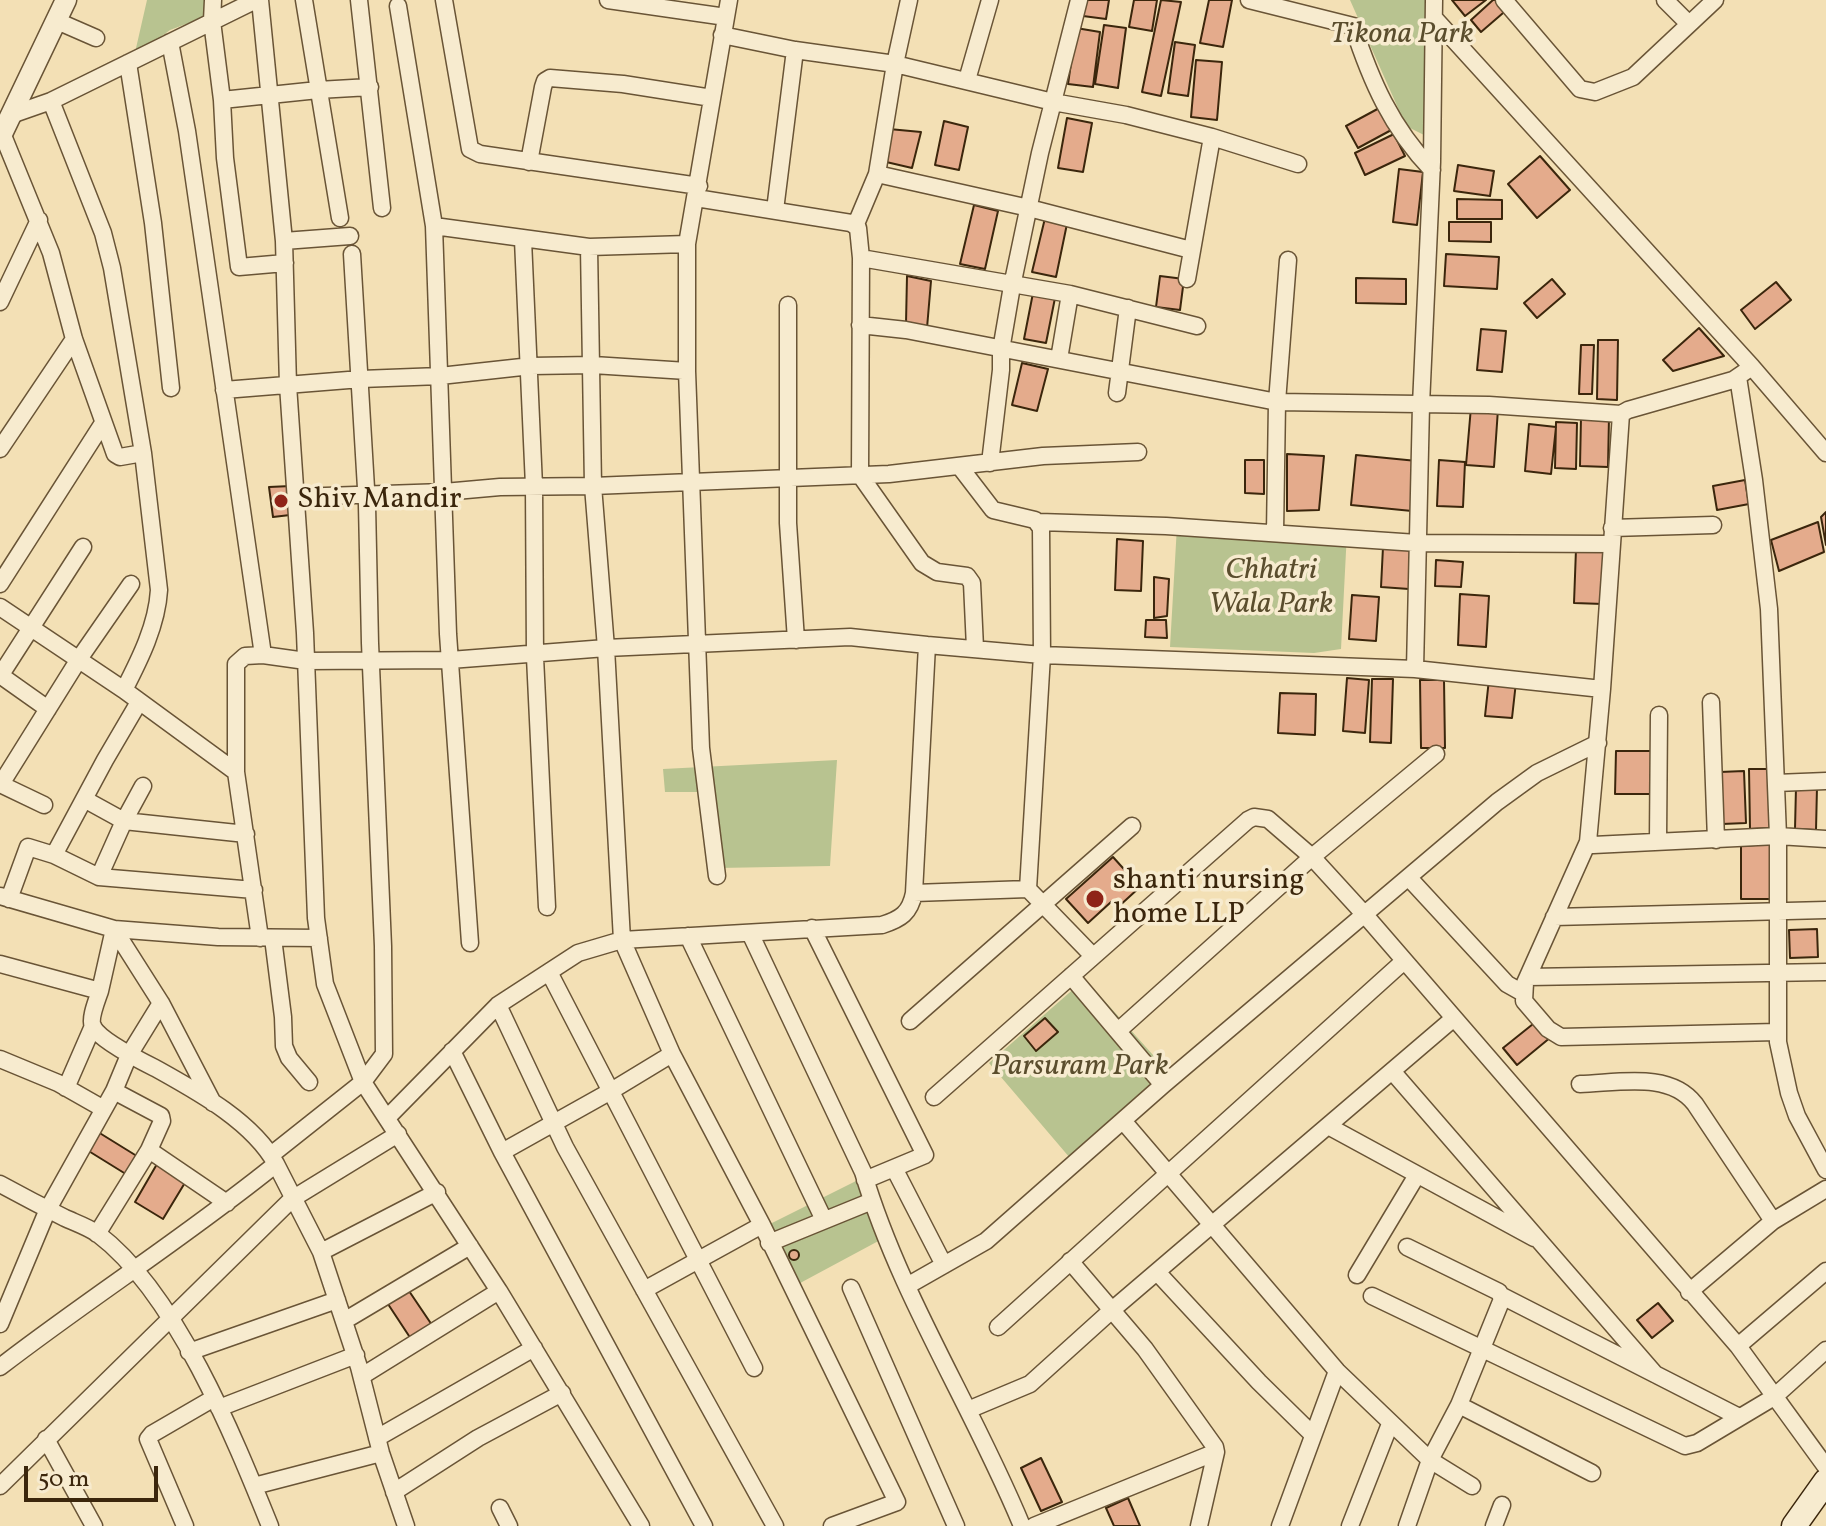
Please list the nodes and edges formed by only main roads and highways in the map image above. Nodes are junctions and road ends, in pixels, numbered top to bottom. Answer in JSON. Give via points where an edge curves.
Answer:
{"nodes":[{"id":1,"x":1826,"y":1481,"type":"edge"},
{"id":2,"x":1794,"y":1526,"type":"edge"}],
"edges":[{"from":1,"to":2,"type":"main road"}]}
